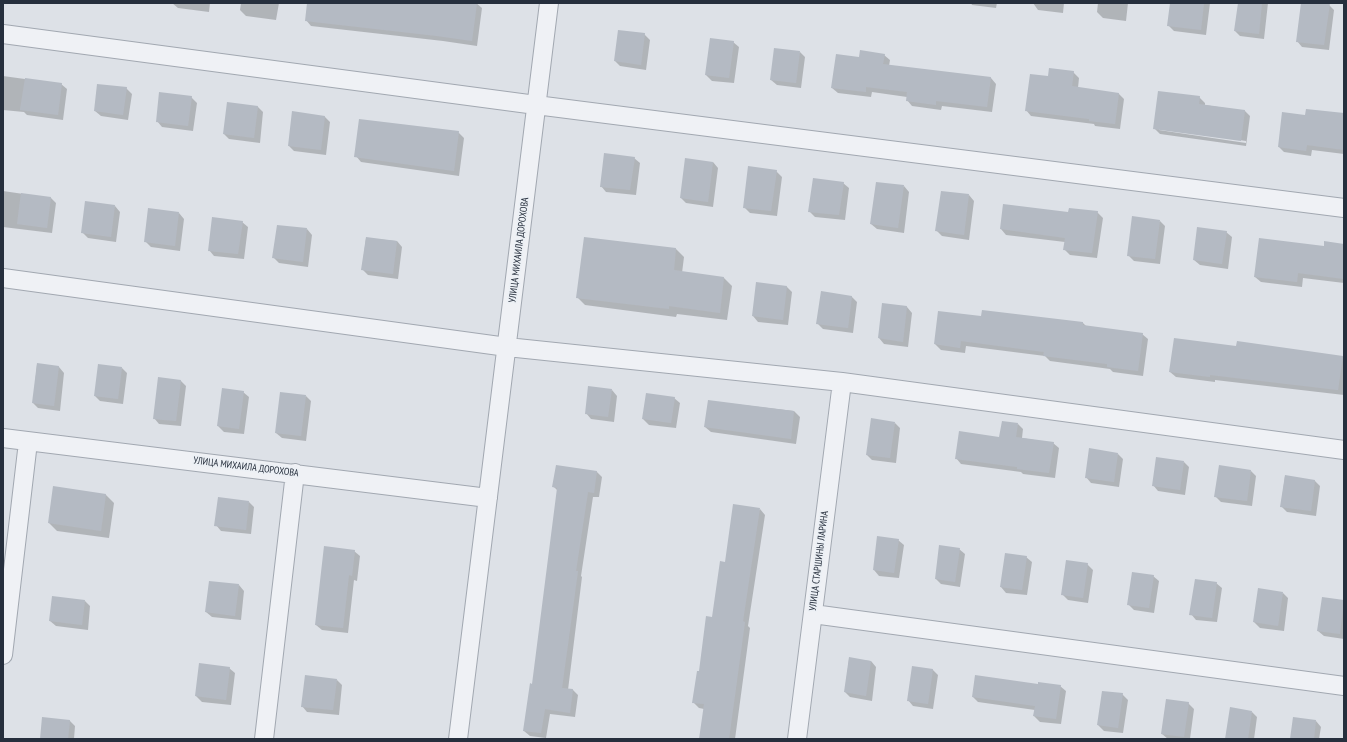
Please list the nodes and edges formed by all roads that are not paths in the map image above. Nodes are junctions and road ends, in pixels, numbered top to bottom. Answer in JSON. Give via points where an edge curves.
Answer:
{"nodes":[{"id":1,"x":549,"y":3,"type":"edge"},
{"id":2,"x":3,"y":34,"type":"edge"},
{"id":3,"x":536,"y":105,"type":"junction"},
{"id":4,"x":1344,"y":208,"type":"edge"},
{"id":5,"x":3,"y":278,"type":"edge"},
{"id":6,"x":507,"y":347,"type":"junction"},
{"id":7,"x":842,"y":382,"type":"junction"},
{"id":8,"x":3,"y":438,"type":"edge"},
{"id":9,"x":28,"y":442,"type":"junction"},
{"id":10,"x":1344,"y":450,"type":"edge"},
{"id":11,"x":295,"y":473,"type":"junction"},
{"id":12,"x":488,"y":498,"type":"junction"},
{"id":13,"x":813,"y":614,"type":"junction"},
{"id":14,"x":3,"y":655,"type":"edge"},
{"id":15,"x":1344,"y":686,"type":"edge"},
{"id":16,"x":264,"y":739,"type":"edge"},
{"id":17,"x":458,"y":739,"type":"edge"},
{"id":18,"x":797,"y":739,"type":"edge"}],
"edges":[{"from":1,"to":3,"type":"street","name":"УЛИЦА МИХАИЛА ДОРОХОВА"},
{"from":2,"to":3,"type":"street"},
{"from":3,"to":4,"type":"street"},
{"from":3,"to":6,"type":"street","name":"УЛИЦА МИХАИЛА ДОРОХОВА"},
{"from":5,"to":6,"type":"street"},
{"from":6,"to":7,"type":"street"},
{"from":6,"to":12,"type":"street","name":"УЛИЦА МИХАИЛА ДОРОХОВА"},
{"from":7,"to":10,"type":"street"},
{"from":7,"to":13,"type":"street","name":"УЛИЦА СТАРШИНЫ ЛАРИНА"},
{"from":8,"to":9,"type":"street","name":"УЛИЦА МИХАИЛА ДОРОХОВА"},
{"from":9,"to":11,"type":"street","name":"УЛИЦА МИХАИЛА ДОРОХОВА"},
{"from":9,"to":14,"type":"street"},
{"from":11,"to":12,"type":"street","name":"УЛИЦА МИХАИЛА ДОРОХОВА"},
{"from":11,"to":16,"type":"street"},
{"from":12,"to":17,"type":"street","name":"УЛИЦА МИХАИЛА ДОРОХОВА"},
{"from":13,"to":15,"type":"street"},
{"from":13,"to":18,"type":"street","name":"УЛИЦА СТАРШИНЫ ЛАРИНА"}]}
